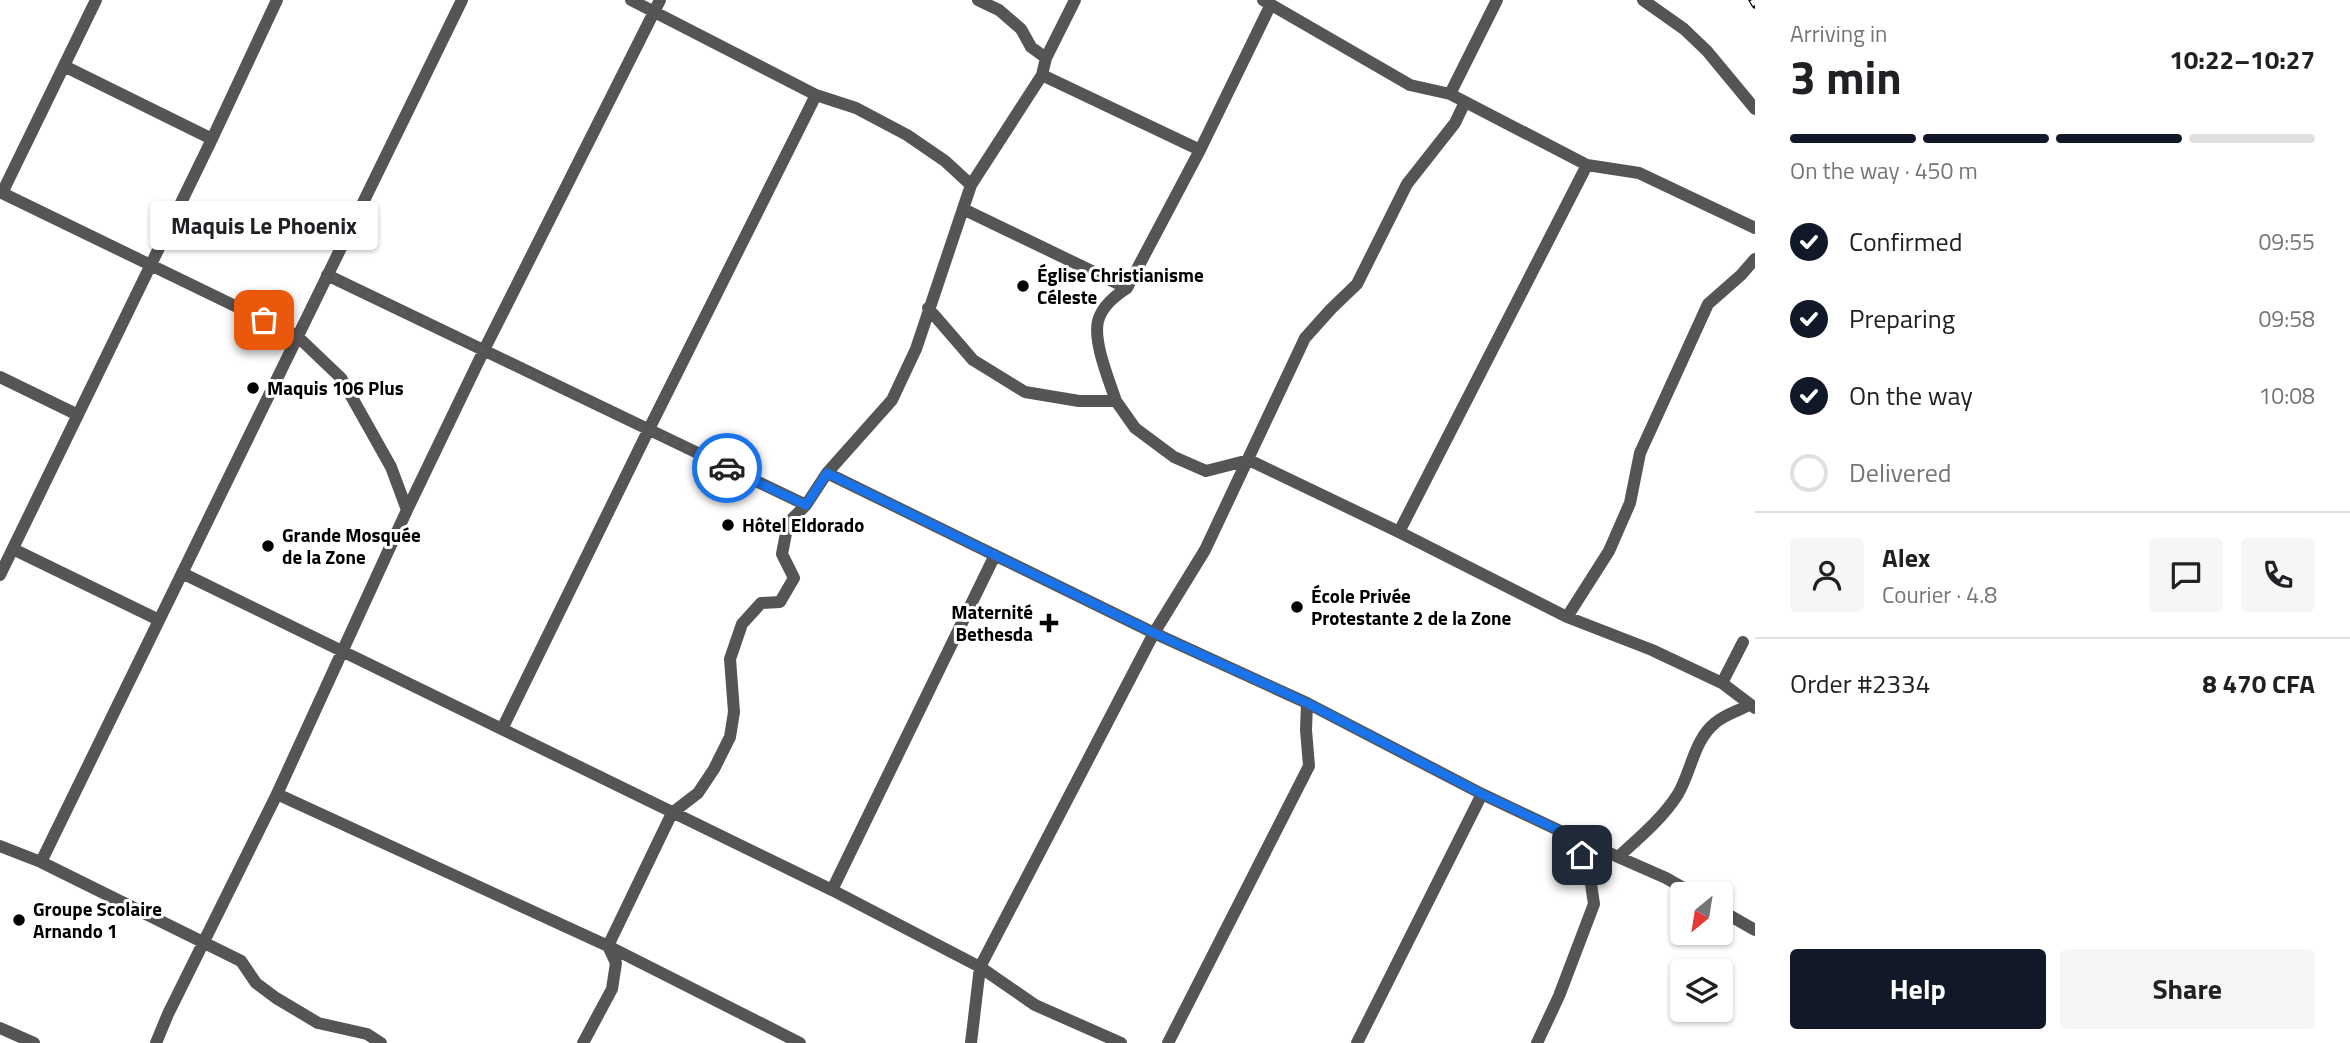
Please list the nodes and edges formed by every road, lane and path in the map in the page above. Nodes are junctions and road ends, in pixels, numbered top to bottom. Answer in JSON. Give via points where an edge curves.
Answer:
{"nodes":[{"id":1,"x":96,"y":0,"type":"edge"},
{"id":2,"x":277,"y":0,"type":"edge"},
{"id":3,"x":462,"y":0,"type":"edge"},
{"id":4,"x":631,"y":0,"type":"edge"},
{"id":5,"x":660,"y":0,"type":"edge"},
{"id":6,"x":978,"y":0,"type":"edge"},
{"id":7,"x":1075,"y":0,"type":"edge"},
{"id":8,"x":1497,"y":0,"type":"edge"},
{"id":9,"x":1643,"y":0,"type":"edge"},
{"id":10,"x":1267,"y":2,"type":"edge"},
{"id":11,"x":654,"y":12,"type":"junction"},
{"id":12,"x":1046,"y":58,"type":"junction"},
{"id":13,"x":64,"y":66,"type":"junction"},
{"id":14,"x":1042,"y":75,"type":"junction"},
{"id":15,"x":1450,"y":93,"type":"junction"},
{"id":16,"x":817,"y":95,"type":"junction"},
{"id":17,"x":1465,"y":102,"type":"junction"},
{"id":18,"x":1755,"y":109,"type":"edge"},
{"id":19,"x":212,"y":139,"type":"junction"},
{"id":20,"x":1200,"y":150,"type":"junction"},
{"id":21,"x":1587,"y":165,"type":"junction"},
{"id":22,"x":971,"y":185,"type":"junction"},
{"id":23,"x":1,"y":192,"type":"edge"},
{"id":24,"x":963,"y":209,"type":"junction"},
{"id":25,"x":1755,"y":228,"type":"edge"},
{"id":26,"x":1755,"y":259,"type":"edge"},
{"id":27,"x":151,"y":265,"type":"junction"},
{"id":28,"x":327,"y":275,"type":"junction"},
{"id":29,"x":1127,"y":288,"type":"junction"},
{"id":30,"x":929,"y":307,"type":"junction"},
{"id":31,"x":297,"y":336,"type":"junction"},
{"id":32,"x":484,"y":350,"type":"junction"},
{"id":33,"x":0,"y":377,"type":"edge"},
{"id":34,"x":1116,"y":401,"type":"junction"},
{"id":35,"x":78,"y":415,"type":"junction"},
{"id":36,"x":648,"y":431,"type":"junction"},
{"id":37,"x":1249,"y":460,"type":"junction"},
{"id":38,"x":827,"y":473,"type":"junction"},
{"id":39,"x":806,"y":505,"type":"junction"},
{"id":40,"x":407,"y":510,"type":"junction"},
{"id":41,"x":1399,"y":532,"type":"junction"},
{"id":42,"x":13,"y":548,"type":"junction"},
{"id":43,"x":995,"y":555,"type":"junction"},
{"id":44,"x":182,"y":573,"type":"junction"},
{"id":45,"x":0,"y":575,"type":"edge"},
{"id":46,"x":1567,"y":617,"type":"junction"},
{"id":47,"x":159,"y":620,"type":"junction"},
{"id":48,"x":1154,"y":633,"type":"junction"},
{"id":49,"x":1743,"y":642,"type":"dead end"},
{"id":50,"x":342,"y":650,"type":"junction"},
{"id":51,"x":1722,"y":683,"type":"junction"},
{"id":52,"x":1307,"y":703,"type":"junction"},
{"id":53,"x":1752,"y":707,"type":"edge"},
{"id":54,"x":502,"y":729,"type":"junction"},
{"id":55,"x":277,"y":794,"type":"junction"},
{"id":56,"x":1482,"y":794,"type":"junction"},
{"id":57,"x":672,"y":813,"type":"junction"},
{"id":58,"x":1575,"y":838,"type":"junction"},
{"id":59,"x":0,"y":846,"type":"edge"},
{"id":60,"x":1618,"y":857,"type":"junction"},
{"id":61,"x":41,"y":862,"type":"junction"},
{"id":62,"x":1673,"y":882,"type":"edge"},
{"id":63,"x":832,"y":890,"type":"junction"},
{"id":64,"x":1733,"y":917,"type":"edge"},
{"id":65,"x":1755,"y":930,"type":"edge"},
{"id":66,"x":204,"y":942,"type":"junction"},
{"id":67,"x":608,"y":946,"type":"junction"},
{"id":68,"x":980,"y":967,"type":"junction"},
{"id":69,"x":0,"y":1028,"type":"edge"},
{"id":70,"x":364,"y":1038,"type":"edge"},
{"id":71,"x":34,"y":1043,"type":"edge"},
{"id":72,"x":156,"y":1043,"type":"edge"},
{"id":73,"x":381,"y":1043,"type":"edge"},
{"id":74,"x":583,"y":1043,"type":"edge"},
{"id":75,"x":800,"y":1043,"type":"edge"},
{"id":76,"x":971,"y":1043,"type":"edge"},
{"id":77,"x":1121,"y":1043,"type":"edge"},
{"id":78,"x":1168,"y":1043,"type":"edge"},
{"id":79,"x":1357,"y":1043,"type":"edge"},
{"id":80,"x":1537,"y":1043,"type":"edge"}],
"edges":[{"from":1,"to":13,"type":"street"},
{"from":2,"to":19,"type":"street"},
{"from":3,"to":28,"type":"street"},
{"from":4,"to":11,"type":"street"},
{"from":5,"to":11,"type":"street"},
{"from":6,"to":12,"type":"street","via":[[999,10]]},
{"from":7,"to":12,"type":"street"},
{"from":8,"to":15,"type":"street"},
{"from":9,"to":18,"type":"street","via":[[1707,51]]},
{"from":10,"to":15,"type":"street","via":[[1410,85]]},
{"from":10,"to":20,"type":"street"},
{"from":11,"to":16,"type":"street"},
{"from":11,"to":32,"type":"street"},
{"from":12,"to":14,"type":"street"},
{"from":13,"to":19,"type":"street"},
{"from":13,"to":23,"type":"street"},
{"from":14,"to":20,"type":"street"},
{"from":14,"to":22,"type":"street"},
{"from":15,"to":17,"type":"street"},
{"from":16,"to":22,"type":"street","via":[[856,108],[907,135]]},
{"from":16,"to":36,"type":"street"},
{"from":17,"to":21,"type":"street"},
{"from":17,"to":37,"type":"street","via":[[1455,123],[1407,184],[1357,284],[1305,338]]},
{"from":19,"to":27,"type":"street"},
{"from":20,"to":29,"type":"street"},
{"from":21,"to":25,"type":"street","via":[[1639,173]]},
{"from":21,"to":41,"type":"street"},
{"from":22,"to":24,"type":"street"},
{"from":23,"to":27,"type":"street"},
{"from":24,"to":29,"type":"street"},
{"from":24,"to":30,"type":"street"},
{"from":26,"to":46,"type":"street","via":[[1708,304],[1640,453],[1630,503],[1609,551]]},
{"from":27,"to":31,"type":"street"},
{"from":27,"to":35,"type":"street"},
{"from":28,"to":31,"type":"street"},
{"from":28,"to":32,"type":"street"},
{"from":29,"to":34,"type":"street","via":[[1110,300],[1098,321],[1101,357]]},
{"from":30,"to":34,"type":"street","via":[[973,360],[1025,392],[1079,401]]},
{"from":30,"to":38,"type":"street","via":[[892,400]]},
{"from":31,"to":40,"type":"street","via":[[341,378],[391,467]]},
{"from":31,"to":44,"type":"street"},
{"from":32,"to":36,"type":"street"},
{"from":32,"to":40,"type":"street"},
{"from":33,"to":35,"type":"street"},
{"from":34,"to":37,"type":"street","via":[[1135,428],[1174,457],[1206,471]]},
{"from":35,"to":42,"type":"street"},
{"from":36,"to":39,"type":"street"},
{"from":36,"to":54,"type":"street"},
{"from":37,"to":41,"type":"street"},
{"from":37,"to":48,"type":"street","via":[[1205,550]]},
{"from":38,"to":39,"type":"street"},
{"from":38,"to":43,"type":"street"},
{"from":39,"to":57,"type":"street","via":[[788,523],[782,554],[794,578],[780,602],[761,603],[742,624],[730,659],[734,712],[730,737],[698,793]]},
{"from":40,"to":50,"type":"street"},
{"from":41,"to":46,"type":"street"},
{"from":42,"to":45,"type":"street"},
{"from":42,"to":47,"type":"street"},
{"from":43,"to":48,"type":"street"},
{"from":43,"to":63,"type":"street"},
{"from":44,"to":47,"type":"street"},
{"from":44,"to":50,"type":"street"},
{"from":46,"to":51,"type":"street"},
{"from":47,"to":61,"type":"street"},
{"from":48,"to":52,"type":"street"},
{"from":48,"to":68,"type":"street"},
{"from":49,"to":51,"type":"street"},
{"from":50,"to":54,"type":"street"},
{"from":50,"to":55,"type":"street"},
{"from":51,"to":53,"type":"street"},
{"from":52,"to":56,"type":"street"},
{"from":52,"to":78,"type":"street","via":[[1309,766]]},
{"from":53,"to":60,"type":"street","via":[[1714,723],[1697,746],[1677,796]]},
{"from":54,"to":57,"type":"street"},
{"from":55,"to":66,"type":"street"},
{"from":55,"to":67,"type":"street"},
{"from":56,"to":58,"type":"street"},
{"from":56,"to":79,"type":"street"},
{"from":57,"to":63,"type":"street"},
{"from":57,"to":67,"type":"street"},
{"from":58,"to":60,"type":"street"},
{"from":58,"to":80,"type":"street","via":[[1589,871],[1594,905]]},
{"from":59,"to":61,"type":"street"},
{"from":60,"to":62,"type":"street"},
{"from":61,"to":66,"type":"street"},
{"from":63,"to":68,"type":"street"},
{"from":64,"to":65,"type":"street"},
{"from":66,"to":70,"type":"street","via":[[241,961],[256,984],[276,998],[318,1023]]},
{"from":66,"to":72,"type":"street"},
{"from":67,"to":74,"type":"street","via":[[616,963],[612,989]]},
{"from":67,"to":75,"type":"street"},
{"from":68,"to":76,"type":"street"},
{"from":68,"to":77,"type":"street","via":[[1035,1005]]},
{"from":69,"to":71,"type":"street"},
{"from":70,"to":73,"type":"street"}]}
